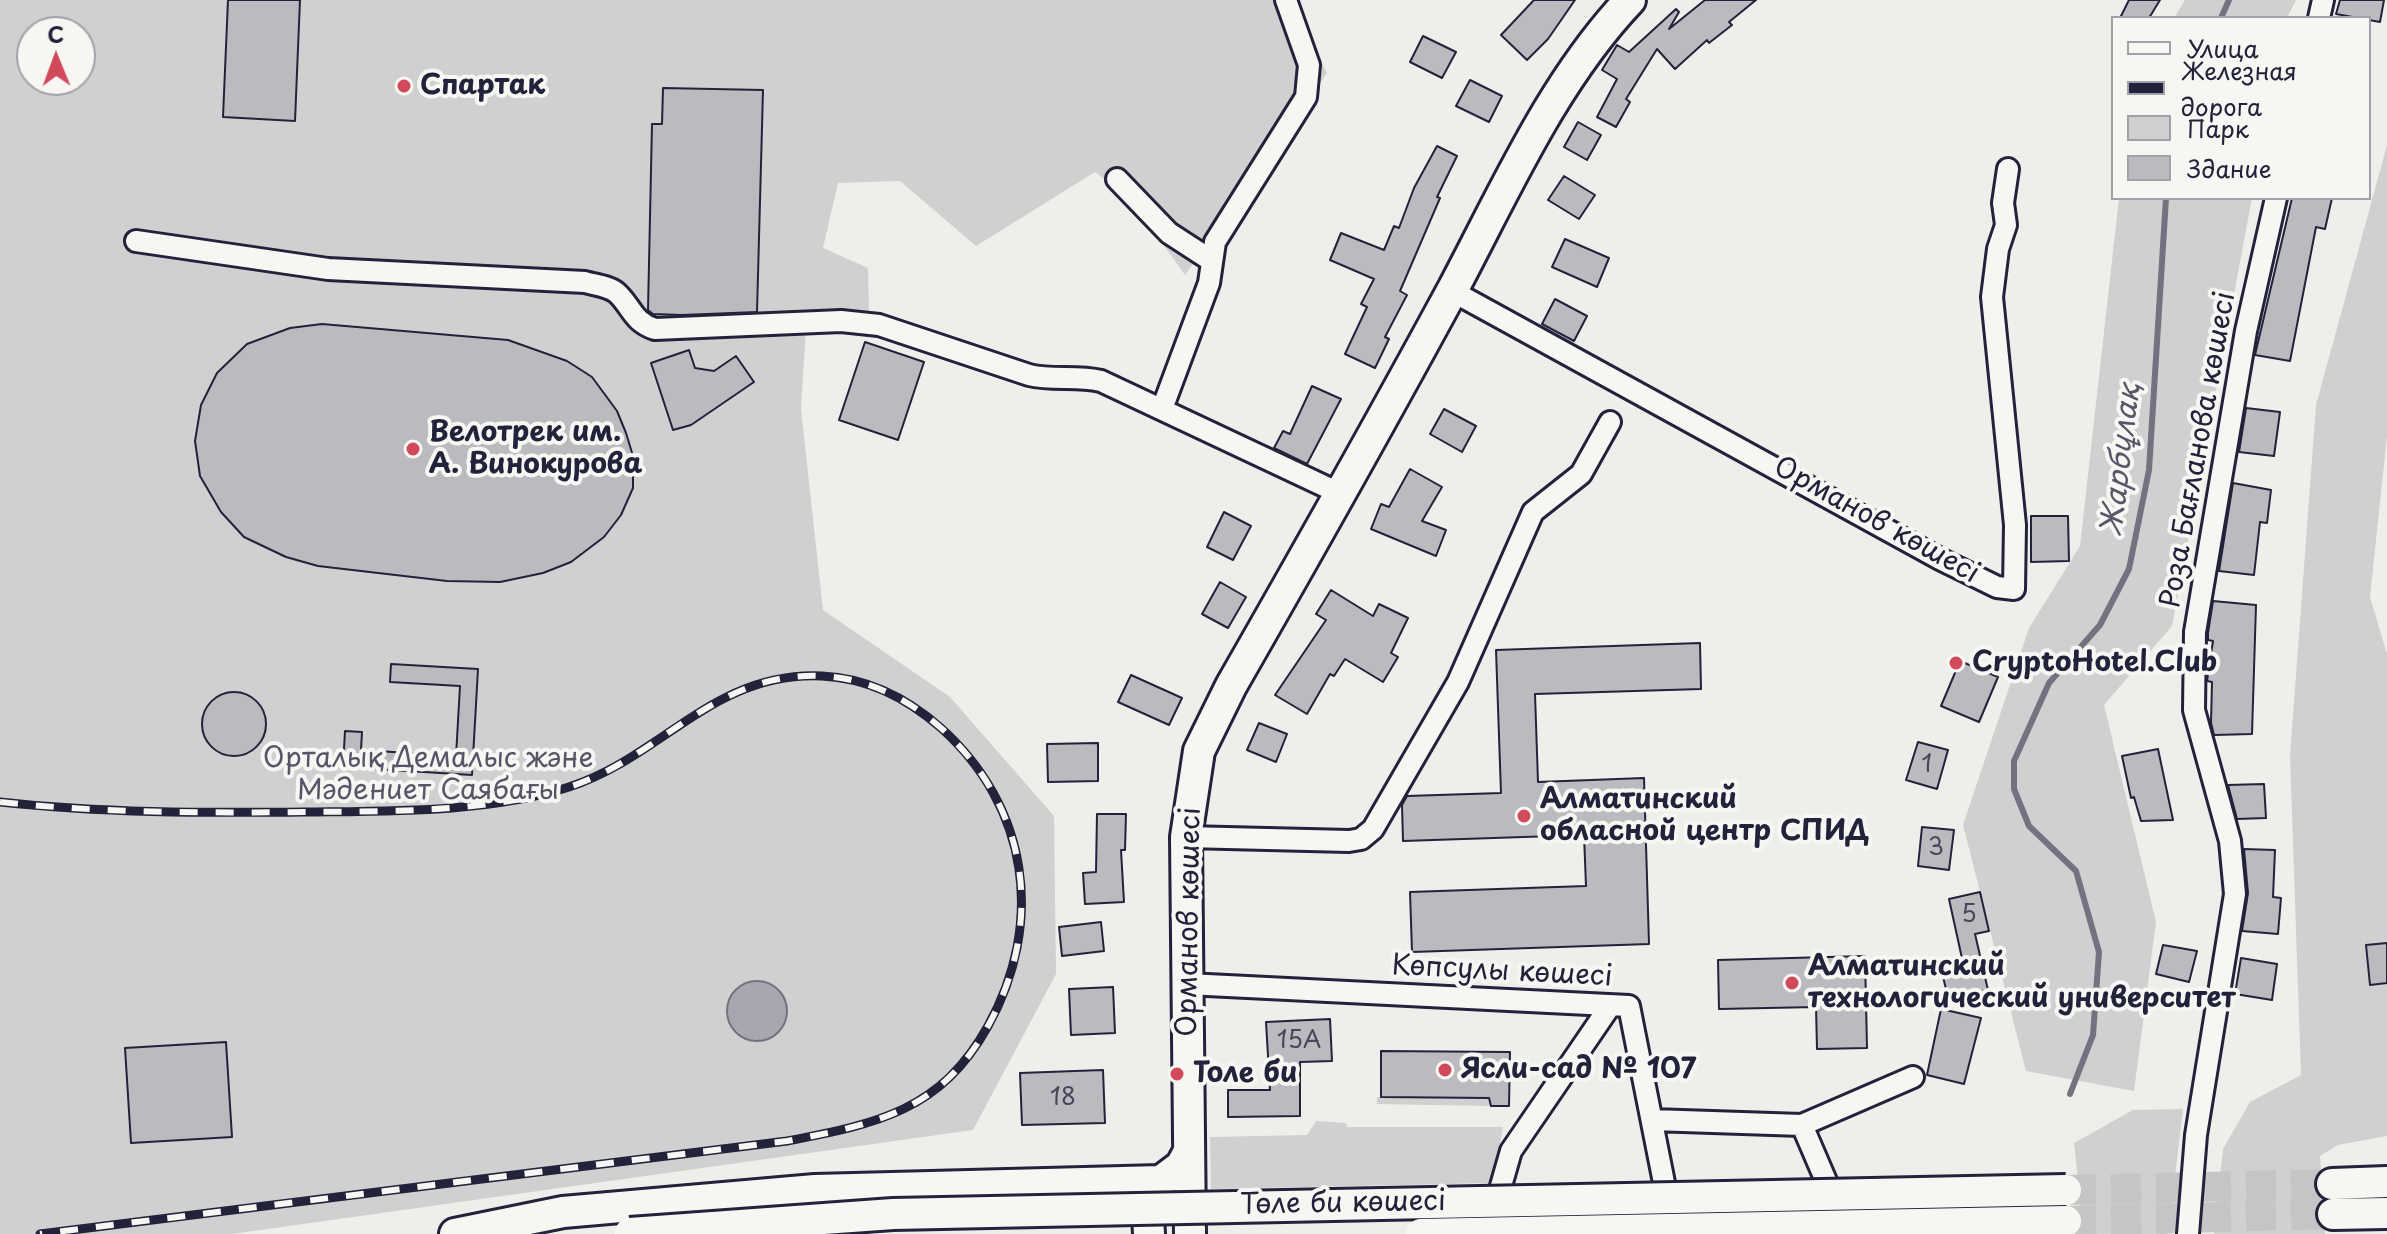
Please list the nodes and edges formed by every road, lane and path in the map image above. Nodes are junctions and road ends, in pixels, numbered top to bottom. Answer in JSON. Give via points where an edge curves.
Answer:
{"nodes":[{"id":1,"x":1286,"y":0,"type":"edge"},
{"id":2,"x":1630,"y":0,"type":"edge"},
{"id":3,"x":2008,"y":169,"type":"dead end"},
{"id":4,"x":1117,"y":179,"type":"dead end"},
{"id":5,"x":2276,"y":200,"type":"edge"},
{"id":6,"x":136,"y":241,"type":"dead end"},
{"id":7,"x":1212,"y":261,"type":"junction"},
{"id":8,"x":1452,"y":291,"type":"junction"},
{"id":9,"x":1162,"y":409,"type":"junction"},
{"id":10,"x":1610,"y":422,"type":"dead end"},
{"id":11,"x":1339,"y":493,"type":"junction"},
{"id":12,"x":1186,"y":837,"type":"junction"},
{"id":13,"x":1187,"y":984,"type":"junction"},
{"id":14,"x":1610,"y":1006,"type":"junction"},
{"id":15,"x":1913,"y":1077,"type":"dead end"},
{"id":16,"x":1652,"y":1120,"type":"junction"},
{"id":17,"x":1802,"y":1125,"type":"junction"},
{"id":18,"x":1188,"y":1153,"type":"junction"},
{"id":19,"x":1121,"y":1181,"type":"junction"},
{"id":20,"x":2387,"y":1182,"type":"edge"},
{"id":21,"x":2332,"y":1184,"type":"tunnel mouth"},
{"id":22,"x":2066,"y":1190,"type":"tunnel mouth"},
{"id":23,"x":2387,"y":1213,"type":"edge"},
{"id":24,"x":2333,"y":1214,"type":"tunnel mouth"},
{"id":25,"x":2066,"y":1221,"type":"tunnel mouth"},
{"id":26,"x":630,"y":1233,"type":"edge"},
{"id":27,"x":455,"y":1234,"type":"edge"},
{"id":28,"x":620,"y":1234,"type":"edge"},
{"id":29,"x":1149,"y":1234,"type":"edge"},
{"id":30,"x":1190,"y":1234,"type":"edge"},
{"id":31,"x":1421,"y":1234,"type":"edge"},
{"id":32,"x":1497,"y":1234,"type":"edge"},
{"id":33,"x":1673,"y":1234,"type":"edge"},
{"id":34,"x":1849,"y":1234,"type":"edge"},
{"id":35,"x":2188,"y":1234,"type":"edge"}],
"edges":[{"from":1,"to":7,"type":"street","via":[[1309,65],[1306,97],[1215,242]]},
{"from":2,"to":8,"type":"main road","name":"Орманов көшесі","via":[[1596,35]]},
{"from":3,"to":8,"type":"street","name":"Орманов көшесі","via":[[2006,225],[1992,297],[2015,525],[2014,589],[1997,587],[1940,559]]},
{"from":4,"to":7,"type":"street","via":[[1169,233]]},
{"from":5,"to":35,"type":"street","name":"Роза Бағланова көшесі","via":[[2246,331],[2195,632],[2194,710],[2230,841],[2235,894],[2196,1135]]},
{"from":6,"to":9,"type":"street","via":[[328,269],[585,282],[610,288],[639,324],[655,329],[841,321],[879,325],[1029,375],[1101,381]]},
{"from":7,"to":9,"type":"street","via":[[1209,283]]},
{"from":8,"to":11,"type":"main road","name":"Орманов көшесі"},
{"from":9,"to":11,"type":"street"},
{"from":10,"to":12,"type":"street","via":[[1581,474],[1533,512],[1458,682],[1373,829],[1349,841]]},
{"from":11,"to":12,"type":"main road","name":"Орманов көшесі","via":[[1199,751]]},
{"from":12,"to":13,"type":"main road","name":"Орманов көшесі"},
{"from":13,"to":14,"type":"street","name":"Көпсулы көшесі"},
{"from":13,"to":18,"type":"main road","name":"Орманов көшесі"},
{"from":14,"to":16,"type":"street","name":"Көпсулы көшесі","via":[[1629,1006]]},
{"from":14,"to":32,"type":"street","via":[[1511,1151],[1499,1193]]},
{"from":15,"to":17,"type":"street"},
{"from":16,"to":17,"type":"street"},
{"from":16,"to":33,"type":"street","name":"Көпсулы көшесі"},
{"from":17,"to":34,"type":"street"},
{"from":18,"to":19,"type":"main road","via":[[1161,1181]]},
{"from":18,"to":30,"type":"main road","name":"Орманов көшесі"},
{"from":19,"to":27,"type":"main road","via":[[815,1190],[563,1212]]},
{"from":19,"to":29,"type":"main road","via":[[1143,1201]]},
{"from":20,"to":21,"type":"main road"},
{"from":22,"to":26,"type":"main road","name":"Төле би көшесі","bridge":true,"via":[[893,1214]]},
{"from":23,"to":24,"type":"main road"},
{"from":25,"to":31,"type":"main road","name":"Төле би көшесі","bridge":true},
{"from":26,"to":28,"type":"main road","name":"Төле би көшесі"}]}
